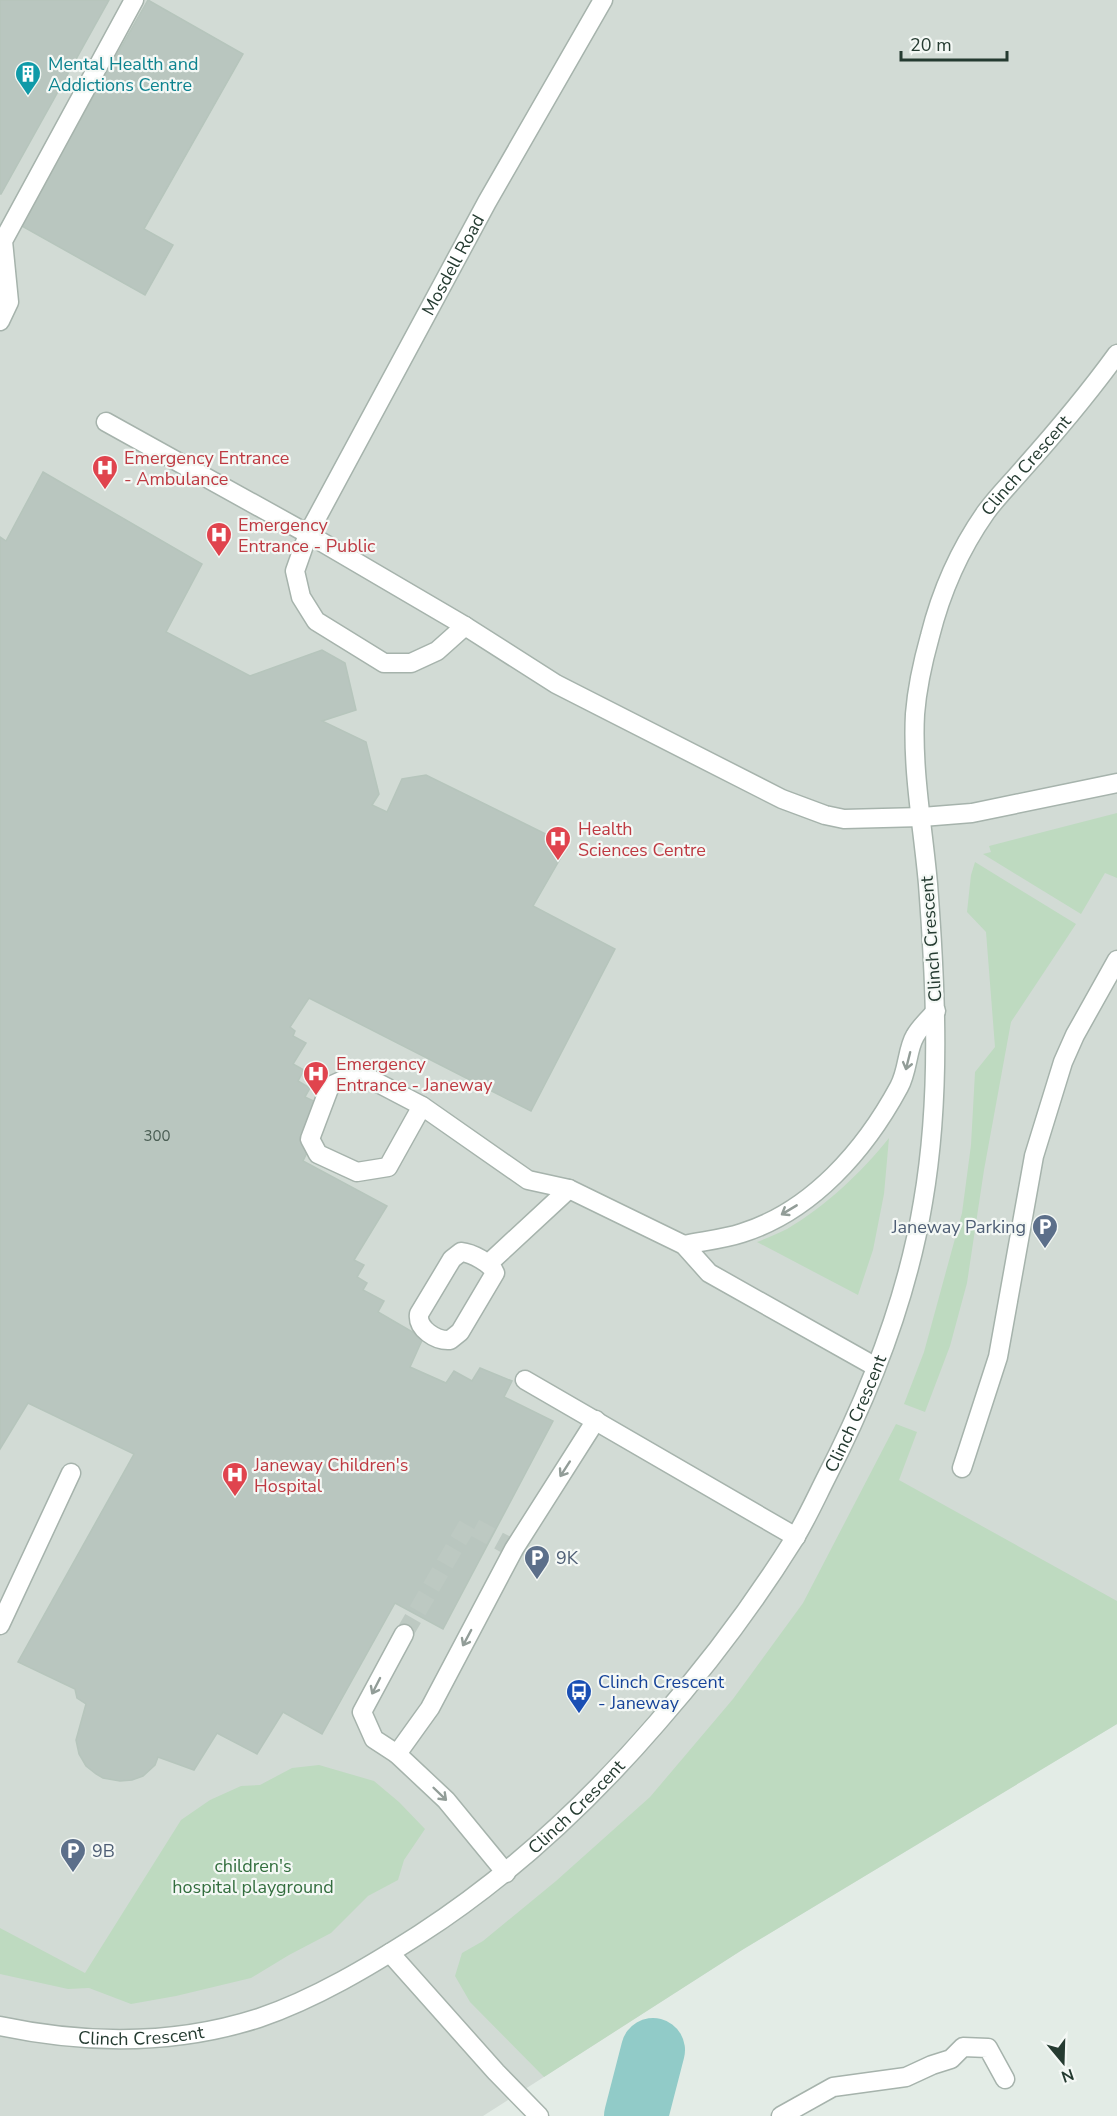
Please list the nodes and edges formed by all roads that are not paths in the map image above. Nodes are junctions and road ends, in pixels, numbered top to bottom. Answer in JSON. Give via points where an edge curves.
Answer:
{"nodes":[{"id":1,"x":134,"y":0,"type":"edge"},
{"id":2,"x":603,"y":0,"type":"edge"},
{"id":3,"x":0,"y":321,"type":"edge"},
{"id":4,"x":1117,"y":354,"type":"edge"},
{"id":5,"x":1111,"y":374,"type":"edge"},
{"id":6,"x":106,"y":422,"type":"dead end"},
{"id":7,"x":308,"y":534,"type":"junction"},
{"id":8,"x":465,"y":626,"type":"junction"},
{"id":9,"x":1117,"y":783,"type":"edge"},
{"id":10,"x":922,"y":818,"type":"junction"},
{"id":11,"x":1117,"y":960,"type":"edge"},
{"id":12,"x":936,"y":1011,"type":"junction"},
{"id":13,"x":422,"y":1106,"type":"junction"},
{"id":14,"x":568,"y":1190,"type":"junction"},
{"id":15,"x":684,"y":1245,"type":"junction"},
{"id":16,"x":488,"y":1264,"type":"junction"},
{"id":17,"x":876,"y":1367,"type":"junction"},
{"id":18,"x":525,"y":1380,"type":"dead end"},
{"id":19,"x":596,"y":1420,"type":"junction"},
{"id":20,"x":962,"y":1468,"type":"dead end"},
{"id":21,"x":71,"y":1473,"type":"dead end"},
{"id":22,"x":796,"y":1537,"type":"junction"},
{"id":23,"x":0,"y":1625,"type":"edge"},
{"id":24,"x":404,"y":1634,"type":"tunnel mouth"},
{"id":25,"x":397,"y":1754,"type":"junction"},
{"id":26,"x":506,"y":1873,"type":"junction"},
{"id":27,"x":390,"y":1953,"type":"junction"},
{"id":28,"x":0,"y":2026,"type":"edge"},
{"id":29,"x":1005,"y":2079,"type":"dead end"},
{"id":30,"x":539,"y":2116,"type":"edge"},
{"id":31,"x":781,"y":2116,"type":"edge"}],
"edges":[{"from":1,"to":3,"type":"lane","via":[[3,241],[9,302]]},
{"from":2,"to":7,"type":"lane","name":"Mosdell Road","via":[[487,202]]},
{"from":4,"to":5,"type":"lane","name":"Clinch Crescent"},
{"from":5,"to":10,"type":"lane","name":"Clinch Crescent","via":[[989,507],[955,565],[932,627],[917,694],[915,743]]},
{"from":6,"to":7,"type":"lane"},
{"from":7,"to":8,"type":"lane"},
{"from":7,"to":8,"type":"lane","name":"Mosdell Road","via":[[295,571],[306,605],[316,621],[384,663],[411,663],[437,651]]},
{"from":8,"to":10,"type":"lane","via":[[556,684],[782,799],[844,819]]},
{"from":9,"to":10,"type":"lane","via":[[972,813]]},
{"from":10,"to":12,"type":"lane","name":"Clinch Crescent"},
{"from":11,"to":20,"type":"lane","via":[[1063,1062],[1034,1156],[998,1357]]},
{"from":12,"to":15,"type":"lane","one_way":true,"via":[[914,1036],[904,1078],[873,1132],[818,1191],[742,1233]]},
{"from":12,"to":17,"type":"lane","name":"Clinch Crescent","via":[[930,1143],[923,1201],[911,1258]]},
{"from":13,"to":13,"type":"lane","via":[[358,1073],[330,1086],[310,1139],[318,1154],[357,1172],[388,1167]]},
{"from":13,"to":14,"type":"lane","via":[[528,1180]]},
{"from":14,"to":15,"type":"lane"},
{"from":14,"to":16,"type":"lane"},
{"from":15,"to":17,"type":"lane","via":[[709,1273]]},
{"from":16,"to":16,"type":"lane","via":[[467,1252],[455,1254],[418,1314],[424,1330],[444,1341],[456,1337],[495,1273]]},
{"from":17,"to":22,"type":"lane","name":"Clinch Crescent","via":[[837,1458]]},
{"from":18,"to":19,"type":"lane"},
{"from":19,"to":22,"type":"lane"},
{"from":19,"to":25,"type":"lane","one_way":true,"via":[[514,1549],[430,1708]]},
{"from":21,"to":23,"type":"lane"},
{"from":22,"to":26,"type":"lane","name":"Clinch Crescent","via":[[679,1698],[611,1775]]},
{"from":24,"to":25,"type":"lane","one_way":true,"via":[[362,1712],[374,1739]]},
{"from":25,"to":26,"type":"lane","one_way":true,"via":[[446,1800]]},
{"from":26,"to":27,"type":"lane","name":"Clinch Crescent"},
{"from":27,"to":28,"type":"lane","name":"Clinch Crescent","via":[[260,2018],[191,2034],[105,2039]]},
{"from":27,"to":30,"type":"lane"},
{"from":29,"to":31,"type":"lane","via":[[988,2048],[963,2047],[951,2059],[906,2077],[833,2087]]}]}
